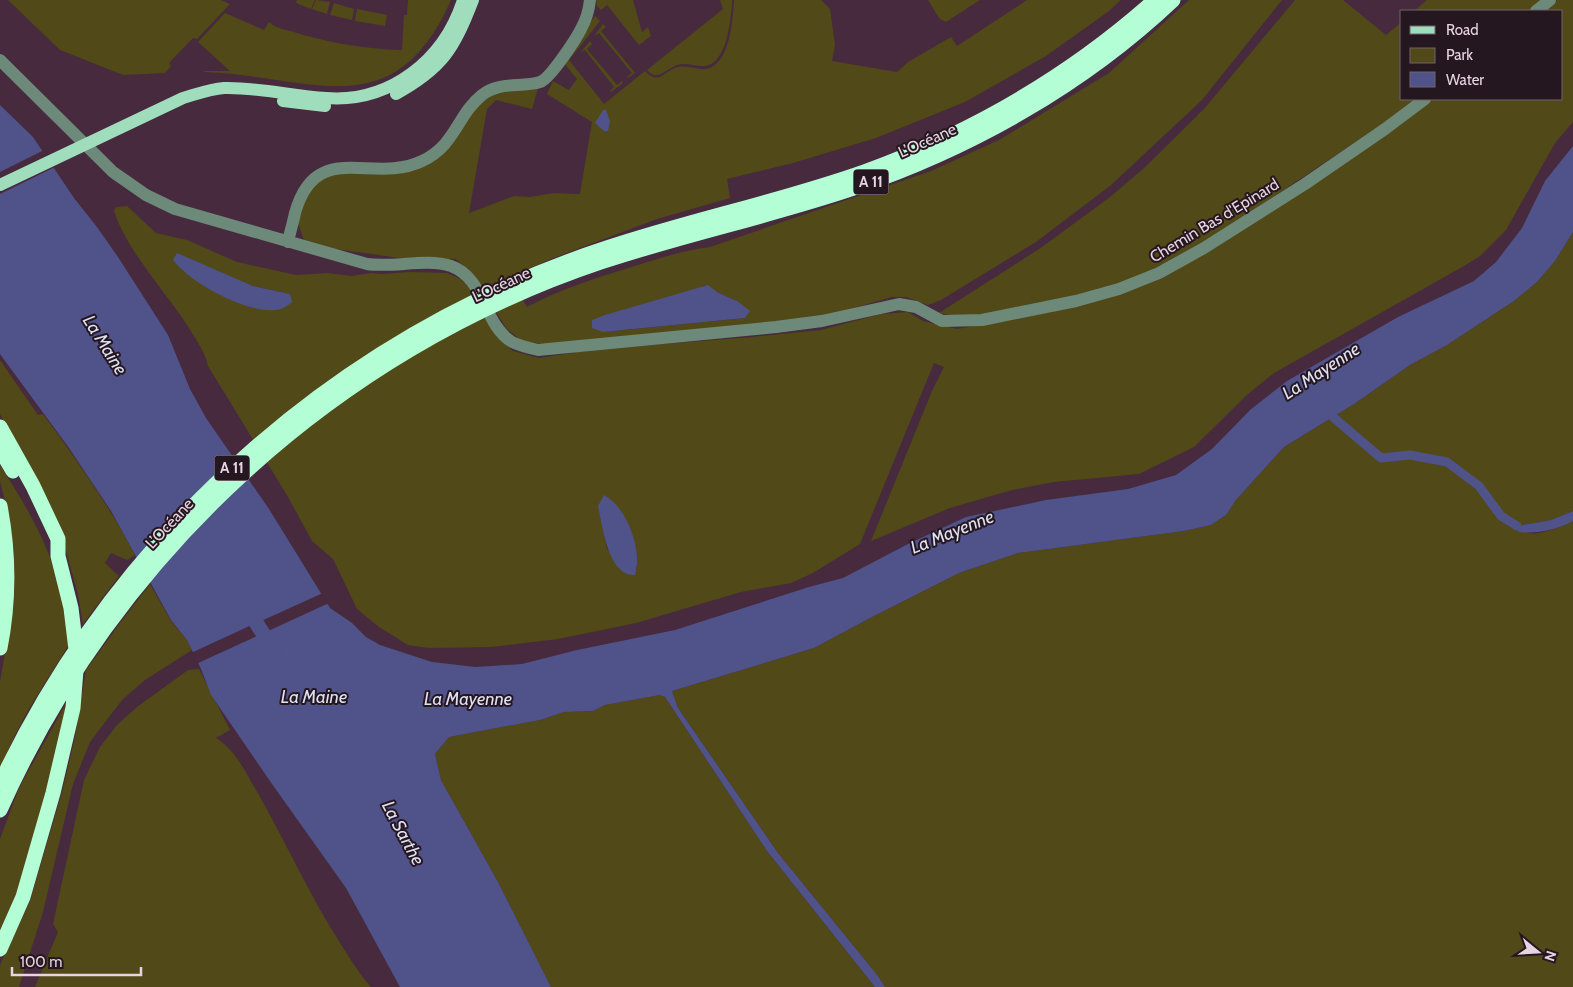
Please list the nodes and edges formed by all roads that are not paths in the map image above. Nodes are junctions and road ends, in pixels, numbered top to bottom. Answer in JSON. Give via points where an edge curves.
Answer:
{"nodes":[{"id":1,"x":463,"y":0,"type":"edge"},
{"id":2,"x":473,"y":0,"type":"edge"},
{"id":3,"x":590,"y":0,"type":"edge"},
{"id":4,"x":1155,"y":0,"type":"edge"},
{"id":5,"x":1173,"y":0,"type":"edge"},
{"id":6,"x":1550,"y":0,"type":"edge"},
{"id":7,"x":1537,"y":10,"type":"edge"},
{"id":8,"x":0,"y":60,"type":"edge"},
{"id":9,"x":196,"y":94,"type":"junction"},
{"id":10,"x":1424,"y":100,"type":"edge"},
{"id":11,"x":0,"y":185,"type":"edge"},
{"id":12,"x":288,"y":242,"type":"junction"},
{"id":13,"x":527,"y":284,"type":"junction"},
{"id":14,"x":0,"y":427,"type":"edge"},
{"id":15,"x":0,"y":449,"type":"edge"},
{"id":16,"x":0,"y":506,"type":"edge"},
{"id":17,"x":58,"y":556,"type":"junction"},
{"id":18,"x":0,"y":588,"type":"edge"},
{"id":19,"x":5,"y":603,"type":"junction"},
{"id":20,"x":0,"y":648,"type":"edge"},
{"id":21,"x":26,"y":745,"type":"junction"},
{"id":22,"x":0,"y":784,"type":"edge"},
{"id":23,"x":0,"y":810,"type":"edge"},
{"id":24,"x":0,"y":949,"type":"edge"}],
"edges":[{"from":1,"to":9,"type":"main road","via":[[452,25],[430,58],[393,86],[353,98],[327,98],[252,88],[224,88]]},
{"from":2,"to":9,"type":"main road","via":[[443,59],[417,82],[395,94],[335,107]]},
{"from":3,"to":12,"type":"street","via":[[581,30],[545,80],[498,87],[486,92],[445,144],[415,164],[390,169],[336,168],[318,176],[301,194]]},
{"from":4,"to":13,"type":"highway","name":"L’Océane","number":"A 11","via":[[1058,75],[1000,111],[942,140],[855,175],[608,247]]},
{"from":5,"to":13,"type":"highway","name":"L’Océane","number":"A 11","via":[[1120,46],[1066,85],[1002,124],[949,150],[856,187]]},
{"from":6,"to":7,"type":"street"},
{"from":8,"to":12,"type":"street","via":[[113,172],[146,195],[175,209]]},
{"from":9,"to":11,"type":"main road"},
{"from":10,"to":12,"type":"street","name":"Chemin Bas d'Epinard","via":[[1252,218],[1159,273],[1120,289],[1076,301],[982,320],[937,320],[916,307],[899,304],[822,321],[776,327],[538,350],[512,341],[498,327],[468,276],[451,266],[430,263],[374,265]]},
{"from":13,"to":21,"type":"highway","name":"L’Océane","number":"A 11","via":[[438,321],[380,355],[312,401],[234,466],[170,530],[115,595],[63,669]]},
{"from":14,"to":17,"type":"highway","via":[[50,520],[58,539]]},
{"from":15,"to":17,"type":"highway","via":[[30,499]]},
{"from":16,"to":19,"type":"highway","via":[[7,566]]},
{"from":17,"to":24,"type":"highway","via":[[71,608],[77,658],[73,708],[30,876]]},
{"from":18,"to":19,"type":"highway"},
{"from":19,"to":20,"type":"highway"},
{"from":21,"to":22,"type":"highway","name":"L’Océane","number":"A 11"},
{"from":21,"to":23,"type":"highway","name":"L’Océane","number":"A 11"}]}
